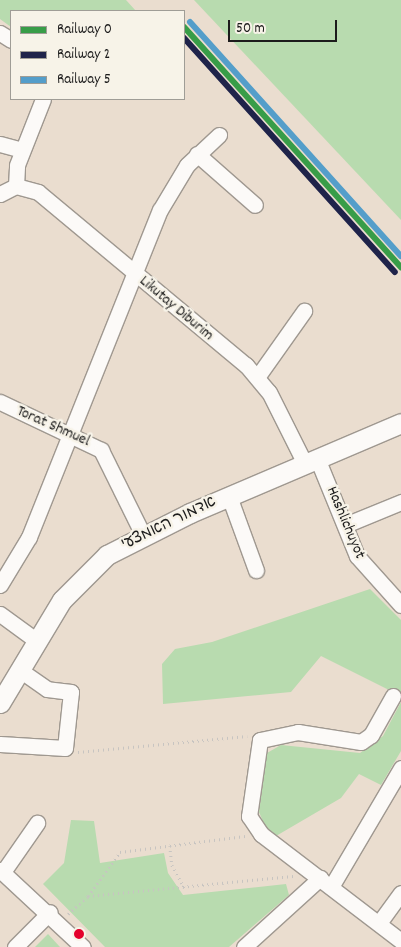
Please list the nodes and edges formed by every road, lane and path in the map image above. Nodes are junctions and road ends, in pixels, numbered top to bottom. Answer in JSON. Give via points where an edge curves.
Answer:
{"nodes":[{"id":1,"x":43,"y":100,"type":"edge"},
{"id":2,"x":219,"y":135,"type":"dead end"},
{"id":3,"x":0,"y":144,"type":"edge"},
{"id":4,"x":22,"y":150,"type":"junction"},
{"id":5,"x":197,"y":154,"type":"junction"},
{"id":6,"x":16,"y":186,"type":"junction"},
{"id":7,"x":0,"y":194,"type":"edge"},
{"id":8,"x":255,"y":204,"type":"dead end"},
{"id":9,"x":132,"y":272,"type":"junction"},
{"id":10,"x":304,"y":311,"type":"dead end"},
{"id":11,"x":258,"y":376,"type":"junction"},
{"id":12,"x":0,"y":402,"type":"edge"},
{"id":13,"x":401,"y":423,"type":"edge"},
{"id":14,"x":70,"y":436,"type":"junction"},
{"id":15,"x":311,"y":460,"type":"junction"},
{"id":16,"x":229,"y":496,"type":"junction"},
{"id":17,"x":401,"y":502,"type":"edge"},
{"id":18,"x":345,"y":525,"type":"junction"},
{"id":19,"x":143,"y":535,"type":"junction"},
{"id":20,"x":256,"y":570,"type":"dead end"},
{"id":21,"x":0,"y":585,"type":"edge"},
{"id":22,"x":401,"y":605,"type":"edge"},
{"id":23,"x":0,"y":614,"type":"edge"},
{"id":24,"x":37,"y":641,"type":"junction"},
{"id":25,"x":20,"y":670,"type":"junction"},
{"id":26,"x":393,"y":696,"type":"dead end"},
{"id":27,"x":0,"y":703,"type":"edge"},
{"id":28,"x":260,"y":740,"type":"junction"},
{"id":29,"x":0,"y":744,"type":"edge"},
{"id":30,"x":65,"y":748,"type":"junction"},
{"id":31,"x":401,"y":768,"type":"edge"},
{"id":32,"x":37,"y":823,"type":"dead end"},
{"id":33,"x":261,"y":834,"type":"junction"},
{"id":34,"x":170,"y":846,"type":"junction"},
{"id":35,"x":306,"y":867,"type":"junction"},
{"id":36,"x":1,"y":871,"type":"edge"},
{"id":37,"x":326,"y":882,"type":"junction"},
{"id":38,"x":185,"y":888,"type":"junction"},
{"id":39,"x":401,"y":893,"type":"edge"},
{"id":40,"x":88,"y":896,"type":"junction"},
{"id":41,"x":55,"y":917,"type":"junction"},
{"id":42,"x":378,"y":923,"type":"junction"},
{"id":43,"x":401,"y":941,"type":"edge"},
{"id":44,"x":15,"y":947,"type":"edge"},
{"id":45,"x":83,"y":947,"type":"edge"},
{"id":46,"x":244,"y":947,"type":"edge"}],
"edges":[{"from":1,"to":4,"type":"street"},
{"from":2,"to":5,"type":"street"},
{"from":3,"to":4,"type":"street"},
{"from":4,"to":6,"type":"street"},
{"from":5,"to":8,"type":"street"},
{"from":5,"to":9,"type":"street","via":[[170,189]]},
{"from":6,"to":7,"type":"street"},
{"from":6,"to":9,"type":"street","name":"Likutay Diburim","via":[[38,192]]},
{"from":9,"to":11,"type":"street","name":"Likutay Diburim"},
{"from":9,"to":14,"type":"street"},
{"from":10,"to":11,"type":"street"},
{"from":11,"to":15,"type":"street","name":"Likutay Diburim"},
{"from":12,"to":14,"type":"street","name":"Torat Shmuel"},
{"from":13,"to":15,"type":"main road","name":"אדמור האמצעי"},
{"from":14,"to":19,"type":"street","name":"Torat Shmuel","via":[[96,446],[107,457]]},
{"from":14,"to":21,"type":"street","via":[[29,537]]},
{"from":15,"to":16,"type":"main road","name":"אדמור האמצעי"},
{"from":15,"to":18,"type":"street","name":"Hashlichuyot"},
{"from":16,"to":19,"type":"main road","name":"אדמור האמצעי"},
{"from":16,"to":20,"type":"street"},
{"from":17,"to":18,"type":"street"},
{"from":18,"to":22,"type":"street","name":"Hashlichuyot","via":[[366,570]]},
{"from":19,"to":24,"type":"main road","name":"אדמור האמצעי","via":[[82,576]]},
{"from":23,"to":24,"type":"street"},
{"from":24,"to":25,"type":"main road","name":"אדמור האמצעי"},
{"from":25,"to":27,"type":"main road","name":"אדמור האמצעי"},
{"from":25,"to":30,"type":"street","via":[[47,689],[71,692]]},
{"from":26,"to":28,"type":"street","via":[[371,735],[361,742],[298,732]]},
{"from":28,"to":30,"type":"path","via":[[244,736],[74,753]]},
{"from":28,"to":33,"type":"street","via":[[249,816]]},
{"from":29,"to":30,"type":"street"},
{"from":31,"to":37,"type":"street"},
{"from":32,"to":36,"type":"street"},
{"from":33,"to":34,"type":"path"},
{"from":33,"to":35,"type":"street"},
{"from":34,"to":38,"type":"path","via":[[172,865]]},
{"from":34,"to":40,"type":"path","via":[[120,852]]},
{"from":35,"to":37,"type":"street"},
{"from":35,"to":38,"type":"path","via":[[291,877]]},
{"from":36,"to":41,"type":"street"},
{"from":37,"to":42,"type":"street"},
{"from":37,"to":46,"type":"street"},
{"from":38,"to":40,"type":"path"},
{"from":39,"to":42,"type":"street"},
{"from":40,"to":41,"type":"path"},
{"from":41,"to":44,"type":"street"},
{"from":41,"to":45,"type":"street"},
{"from":42,"to":43,"type":"street"}]}
